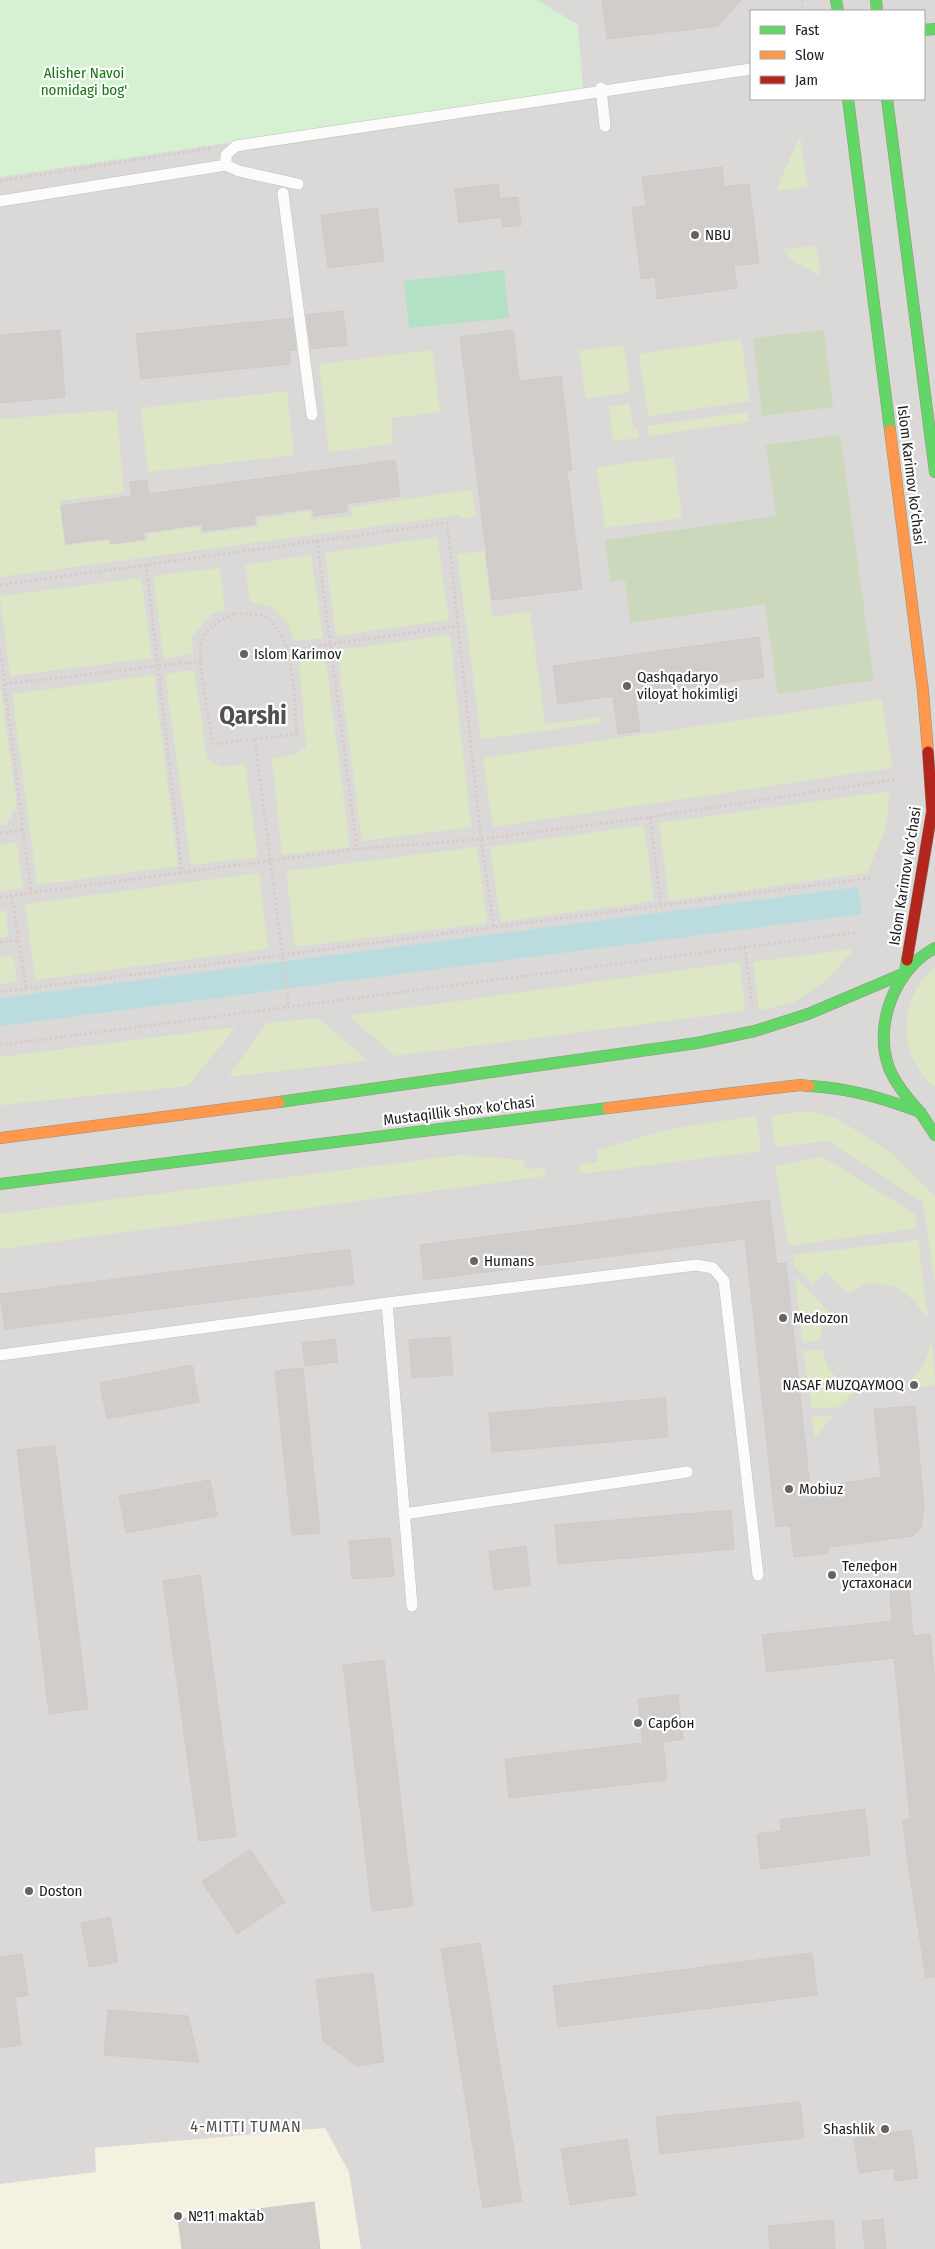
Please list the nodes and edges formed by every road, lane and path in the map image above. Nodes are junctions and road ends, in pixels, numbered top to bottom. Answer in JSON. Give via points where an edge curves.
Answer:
{"nodes":[{"id":1,"x":750,"y":69,"type":"edge"},
{"id":2,"x":601,"y":89,"type":"junction"},
{"id":3,"x":848,"y":100,"type":"edge"},
{"id":4,"x":886,"y":100,"type":"edge"},
{"id":5,"x":605,"y":126,"type":"dead end"},
{"id":6,"x":226,"y":165,"type":"junction"},
{"id":7,"x":298,"y":184,"type":"dead end"},
{"id":8,"x":282,"y":193,"type":"dead end"},
{"id":9,"x":0,"y":201,"type":"edge"},
{"id":10,"x":312,"y":415,"type":"dead end"},
{"id":11,"x":935,"y":472,"type":"edge"},
{"id":12,"x":317,"y":541,"type":"junction"},
{"id":13,"x":146,"y":564,"type":"junction"},
{"id":14,"x":0,"y":585,"type":"edge"},
{"id":15,"x":459,"y":626,"type":"junction"},
{"id":16,"x":331,"y":644,"type":"junction"},
{"id":17,"x":0,"y":649,"type":"edge"},
{"id":18,"x":289,"y":650,"type":"junction"},
{"id":19,"x":201,"y":661,"type":"junction"},
{"id":20,"x":158,"y":666,"type":"junction"},
{"id":21,"x":5,"y":684,"type":"junction"},
{"id":22,"x":255,"y":739,"type":"junction"},
{"id":23,"x":898,"y":778,"type":"dead end"},
{"id":24,"x":650,"y":817,"type":"junction"},
{"id":25,"x":24,"y":830,"type":"junction"},
{"id":26,"x":0,"y":833,"type":"edge"},
{"id":27,"x":482,"y":839,"type":"junction"},
{"id":28,"x":357,"y":849,"type":"junction"},
{"id":29,"x":271,"y":861,"type":"junction"},
{"id":30,"x":182,"y":873,"type":"junction"},
{"id":31,"x":870,"y":878,"type":"dead end"},
{"id":32,"x":32,"y":894,"type":"junction"},
{"id":33,"x":12,"y":896,"type":"junction"},
{"id":34,"x":0,"y":897,"type":"edge"},
{"id":35,"x":662,"y":905,"type":"junction"},
{"id":36,"x":494,"y":927,"type":"junction"},
{"id":37,"x":859,"y":932,"type":"dead end"},
{"id":38,"x":19,"y":940,"type":"junction"},
{"id":39,"x":0,"y":942,"type":"edge"},
{"id":40,"x":745,"y":947,"type":"junction"},
{"id":41,"x":935,"y":948,"type":"edge"},
{"id":42,"x":282,"y":955,"type":"junction"},
{"id":43,"x":905,"y":973,"type":"junction"},
{"id":44,"x":26,"y":988,"type":"junction"},
{"id":45,"x":0,"y":992,"type":"edge"},
{"id":46,"x":752,"y":1006,"type":"dead end"},
{"id":47,"x":289,"y":1007,"type":"junction"},
{"id":48,"x":0,"y":1045,"type":"edge"},
{"id":49,"x":920,"y":1112,"type":"junction"},
{"id":50,"x":935,"y":1121,"type":"edge"},
{"id":51,"x":935,"y":1135,"type":"edge"},
{"id":52,"x":0,"y":1138,"type":"edge"},
{"id":53,"x":0,"y":1184,"type":"edge"},
{"id":54,"x":387,"y":1303,"type":"junction"},
{"id":55,"x":0,"y":1355,"type":"edge"},
{"id":56,"x":687,"y":1472,"type":"dead end"},
{"id":57,"x":404,"y":1514,"type":"junction"},
{"id":58,"x":758,"y":1575,"type":"dead end"},
{"id":59,"x":412,"y":1606,"type":"dead end"}],
"edges":[{"from":1,"to":2,"type":"lane"},
{"from":2,"to":5,"type":"lane"},
{"from":2,"to":6,"type":"lane","via":[[236,146],[226,155]]},
{"from":3,"to":43,"type":"main road","name":"Islom Karimov ko‘chasi","via":[[923,691],[932,802]]},
{"from":4,"to":11,"type":"main road","name":"Islom Karimov ko‘chasi"},
{"from":6,"to":7,"type":"lane"},
{"from":6,"to":9,"type":"lane"},
{"from":8,"to":10,"type":"lane"},
{"from":12,"to":13,"type":"path"},
{"from":12,"to":15,"type":"path","via":[[447,523]]},
{"from":12,"to":16,"type":"path"},
{"from":13,"to":14,"type":"path"},
{"from":13,"to":20,"type":"path"},
{"from":15,"to":16,"type":"path"},
{"from":15,"to":27,"type":"path"},
{"from":16,"to":18,"type":"path"},
{"from":16,"to":28,"type":"path"},
{"from":17,"to":21,"type":"path"},
{"from":18,"to":19,"type":"path","via":[[281,631],[263,616],[235,613],[214,623],[201,642]]},
{"from":18,"to":22,"type":"path","via":[[297,734]]},
{"from":19,"to":20,"type":"path"},
{"from":19,"to":22,"type":"path","via":[[213,744]]},
{"from":20,"to":21,"type":"path"},
{"from":20,"to":30,"type":"path"},
{"from":21,"to":25,"type":"path"},
{"from":22,"to":29,"type":"path"},
{"from":23,"to":24,"type":"path"},
{"from":24,"to":27,"type":"path"},
{"from":24,"to":35,"type":"path"},
{"from":25,"to":26,"type":"path"},
{"from":25,"to":32,"type":"path"},
{"from":27,"to":28,"type":"path"},
{"from":27,"to":36,"type":"path"},
{"from":28,"to":29,"type":"path"},
{"from":29,"to":30,"type":"path"},
{"from":29,"to":42,"type":"path"},
{"from":30,"to":32,"type":"path"},
{"from":31,"to":35,"type":"path"},
{"from":32,"to":33,"type":"path"},
{"from":33,"to":34,"type":"path"},
{"from":33,"to":38,"type":"path"},
{"from":35,"to":36,"type":"path"},
{"from":36,"to":42,"type":"path"},
{"from":37,"to":40,"type":"path"},
{"from":38,"to":39,"type":"path"},
{"from":38,"to":44,"type":"path"},
{"from":40,"to":46,"type":"path"},
{"from":40,"to":47,"type":"path"},
{"from":41,"to":43,"type":"main road"},
{"from":42,"to":44,"type":"path"},
{"from":42,"to":47,"type":"path"},
{"from":43,"to":49,"type":"main road","via":[[890,1000],[884,1030],[885,1045],[887,1060],[899,1089]]},
{"from":43,"to":52,"type":"main road","via":[[808,1014],[754,1031],[697,1043],[334,1095]]},
{"from":44,"to":45,"type":"path"},
{"from":47,"to":48,"type":"path"},
{"from":49,"to":50,"type":"main road"},
{"from":49,"to":51,"type":"main road"},
{"from":49,"to":53,"type":"main road","name":"Mustaqillik shox ko'chasi","via":[[881,1097],[842,1088],[800,1085]]},
{"from":54,"to":55,"type":"lane"},
{"from":54,"to":57,"type":"lane"},
{"from":54,"to":58,"type":"lane","via":[[696,1265],[713,1268],[724,1281]]},
{"from":56,"to":57,"type":"lane"},
{"from":57,"to":59,"type":"lane"}]}
